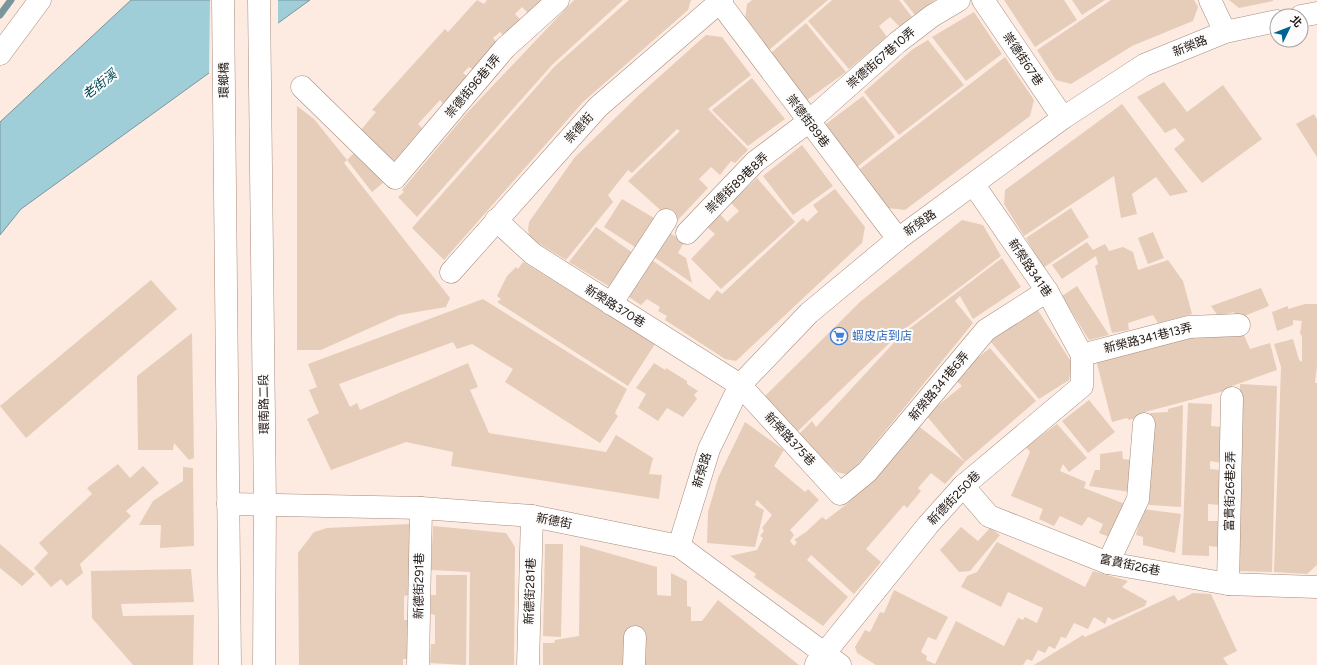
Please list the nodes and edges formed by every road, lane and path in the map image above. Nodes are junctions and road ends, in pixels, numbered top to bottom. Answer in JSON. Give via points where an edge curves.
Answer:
{"nodes":[{"id":1,"x":40,"y":0,"type":"edge"},
{"id":2,"x":223,"y":0,"type":"edge"},
{"id":3,"x":259,"y":0,"type":"edge"},
{"id":4,"x":558,"y":0,"type":"edge"},
{"id":5,"x":959,"y":0,"type":"edge"},
{"id":6,"x":983,"y":0,"type":"edge"},
{"id":7,"x":1210,"y":0,"type":"edge"},
{"id":8,"x":720,"y":1,"type":"edge"},
{"id":9,"x":1269,"y":23,"type":"edge"},
{"id":10,"x":1225,"y":32,"type":"junction"},
{"id":11,"x":0,"y":54,"type":"edge"},
{"id":12,"x":302,"y":87,"type":"dead end"},
{"id":13,"x":1063,"y":118,"type":"junction"},
{"id":14,"x":808,"y":122,"type":"junction"},
{"id":15,"x":974,"y":185,"type":"junction"},
{"id":16,"x":496,"y":220,"type":"junction"},
{"id":17,"x":666,"y":220,"type":"dead end"},
{"id":18,"x":687,"y":232,"type":"dead end"},
{"id":19,"x":898,"y":239,"type":"junction"},
{"id":20,"x":451,"y":272,"type":"dead end"},
{"id":21,"x":1047,"y":291,"type":"junction"},
{"id":22,"x":611,"y":304,"type":"junction"},
{"id":23,"x":1239,"y":325,"type":"dead end"},
{"id":24,"x":1082,"y":355,"type":"junction"},
{"id":25,"x":740,"y":385,"type":"junction"},
{"id":26,"x":1232,"y":398,"type":"dead end"},
{"id":27,"x":1144,"y":424,"type":"dead end"},
{"id":28,"x":963,"y":486,"type":"junction"},
{"id":29,"x":840,"y":494,"type":"joint"},
{"id":30,"x":228,"y":504,"type":"junction"},
{"id":31,"x":265,"y":505,"type":"junction"},
{"id":32,"x":421,"y":508,"type":"junction"},
{"id":33,"x":532,"y":516,"type":"junction"},
{"id":34,"x":679,"y":546,"type":"junction"},
{"id":35,"x":1108,"y":563,"type":"junction"},
{"id":36,"x":1228,"y":584,"type":"junction"},
{"id":37,"x":1317,"y":587,"type":"edge"},
{"id":38,"x":635,"y":636,"type":"dead end"},
{"id":39,"x":826,"y":661,"type":"edge"},
{"id":40,"x":230,"y":665,"type":"edge"},
{"id":41,"x":264,"y":665,"type":"edge"},
{"id":42,"x":418,"y":665,"type":"edge"},
{"id":43,"x":528,"y":665,"type":"edge"},
{"id":44,"x":634,"y":665,"type":"edge"}],
"edges":[{"from":1,"to":11,"type":"street"},
{"from":2,"to":30,"type":"street","name":"環鄉橋"},
{"from":3,"to":31,"type":"street","name":"環南路二段"},
{"from":4,"to":12,"type":"street","name":"崇德街96巷1弄","via":[[505,48],[395,178]]},
{"from":5,"to":14,"type":"street","name":"崇德街67巷10弄","via":[[932,16],[898,42]]},
{"from":6,"to":13,"type":"street","name":"崇德街67巷"},
{"from":7,"to":10,"type":"street"},
{"from":8,"to":14,"type":"street","name":"崇德街89巷"},
{"from":8,"to":16,"type":"street","name":"崇德街","via":[[598,107]]},
{"from":9,"to":10,"type":"street","name":"新榮路"},
{"from":10,"to":13,"type":"street","name":"新榮路","via":[[1144,65]]},
{"from":13,"to":15,"type":"street","name":"新榮路"},
{"from":14,"to":18,"type":"street","name":"崇德街89巷8弄","via":[[755,162]]},
{"from":14,"to":19,"type":"street","name":"崇德街89巷"},
{"from":15,"to":19,"type":"street","name":"新榮路"},
{"from":15,"to":21,"type":"street","name":"新榮路341巷"},
{"from":16,"to":20,"type":"street","name":"崇德街"},
{"from":16,"to":22,"type":"street","name":"新榮路370巷","via":[[533,254]]},
{"from":17,"to":22,"type":"street"},
{"from":19,"to":25,"type":"street","name":"新榮路","via":[[809,314]]},
{"from":21,"to":24,"type":"street","name":"新榮路341巷"},
{"from":21,"to":29,"type":"street","name":"新榮路341巷6弄","via":[[986,330],[867,472]]},
{"from":22,"to":25,"type":"street","name":"新榮路370巷"},
{"from":23,"to":24,"type":"street","name":"新榮路341巷13弄","via":[[1189,327]]},
{"from":24,"to":28,"type":"street","name":"新德街250巷","via":[[1082,386]]},
{"from":25,"to":29,"type":"street","name":"新榮路375巷"},
{"from":25,"to":34,"type":"street","name":"新榮路","via":[[709,449]]},
{"from":26,"to":36,"type":"street","name":"富貴街26巷2弄"},
{"from":27,"to":35,"type":"street","via":[[1138,499]]},
{"from":28,"to":35,"type":"street","name":"富貴街26巷","via":[[989,516]]},
{"from":28,"to":39,"type":"street","name":"新德街250巷","via":[[928,525]]},
{"from":30,"to":31,"type":"street","name":"新德街"},
{"from":30,"to":40,"type":"street"},
{"from":31,"to":32,"type":"street","name":"新德街"},
{"from":31,"to":41,"type":"street","name":"環南路二段"},
{"from":32,"to":33,"type":"street","name":"新德街"},
{"from":32,"to":42,"type":"street","name":"新德街291巷"},
{"from":33,"to":34,"type":"street","name":"新德街"},
{"from":33,"to":43,"type":"street","name":"新德街281巷"},
{"from":34,"to":39,"type":"street","name":"新德街"},
{"from":35,"to":36,"type":"street","name":"富貴街26巷"},
{"from":36,"to":37,"type":"street","name":"富貴街26巷"},
{"from":38,"to":44,"type":"street"}]}
